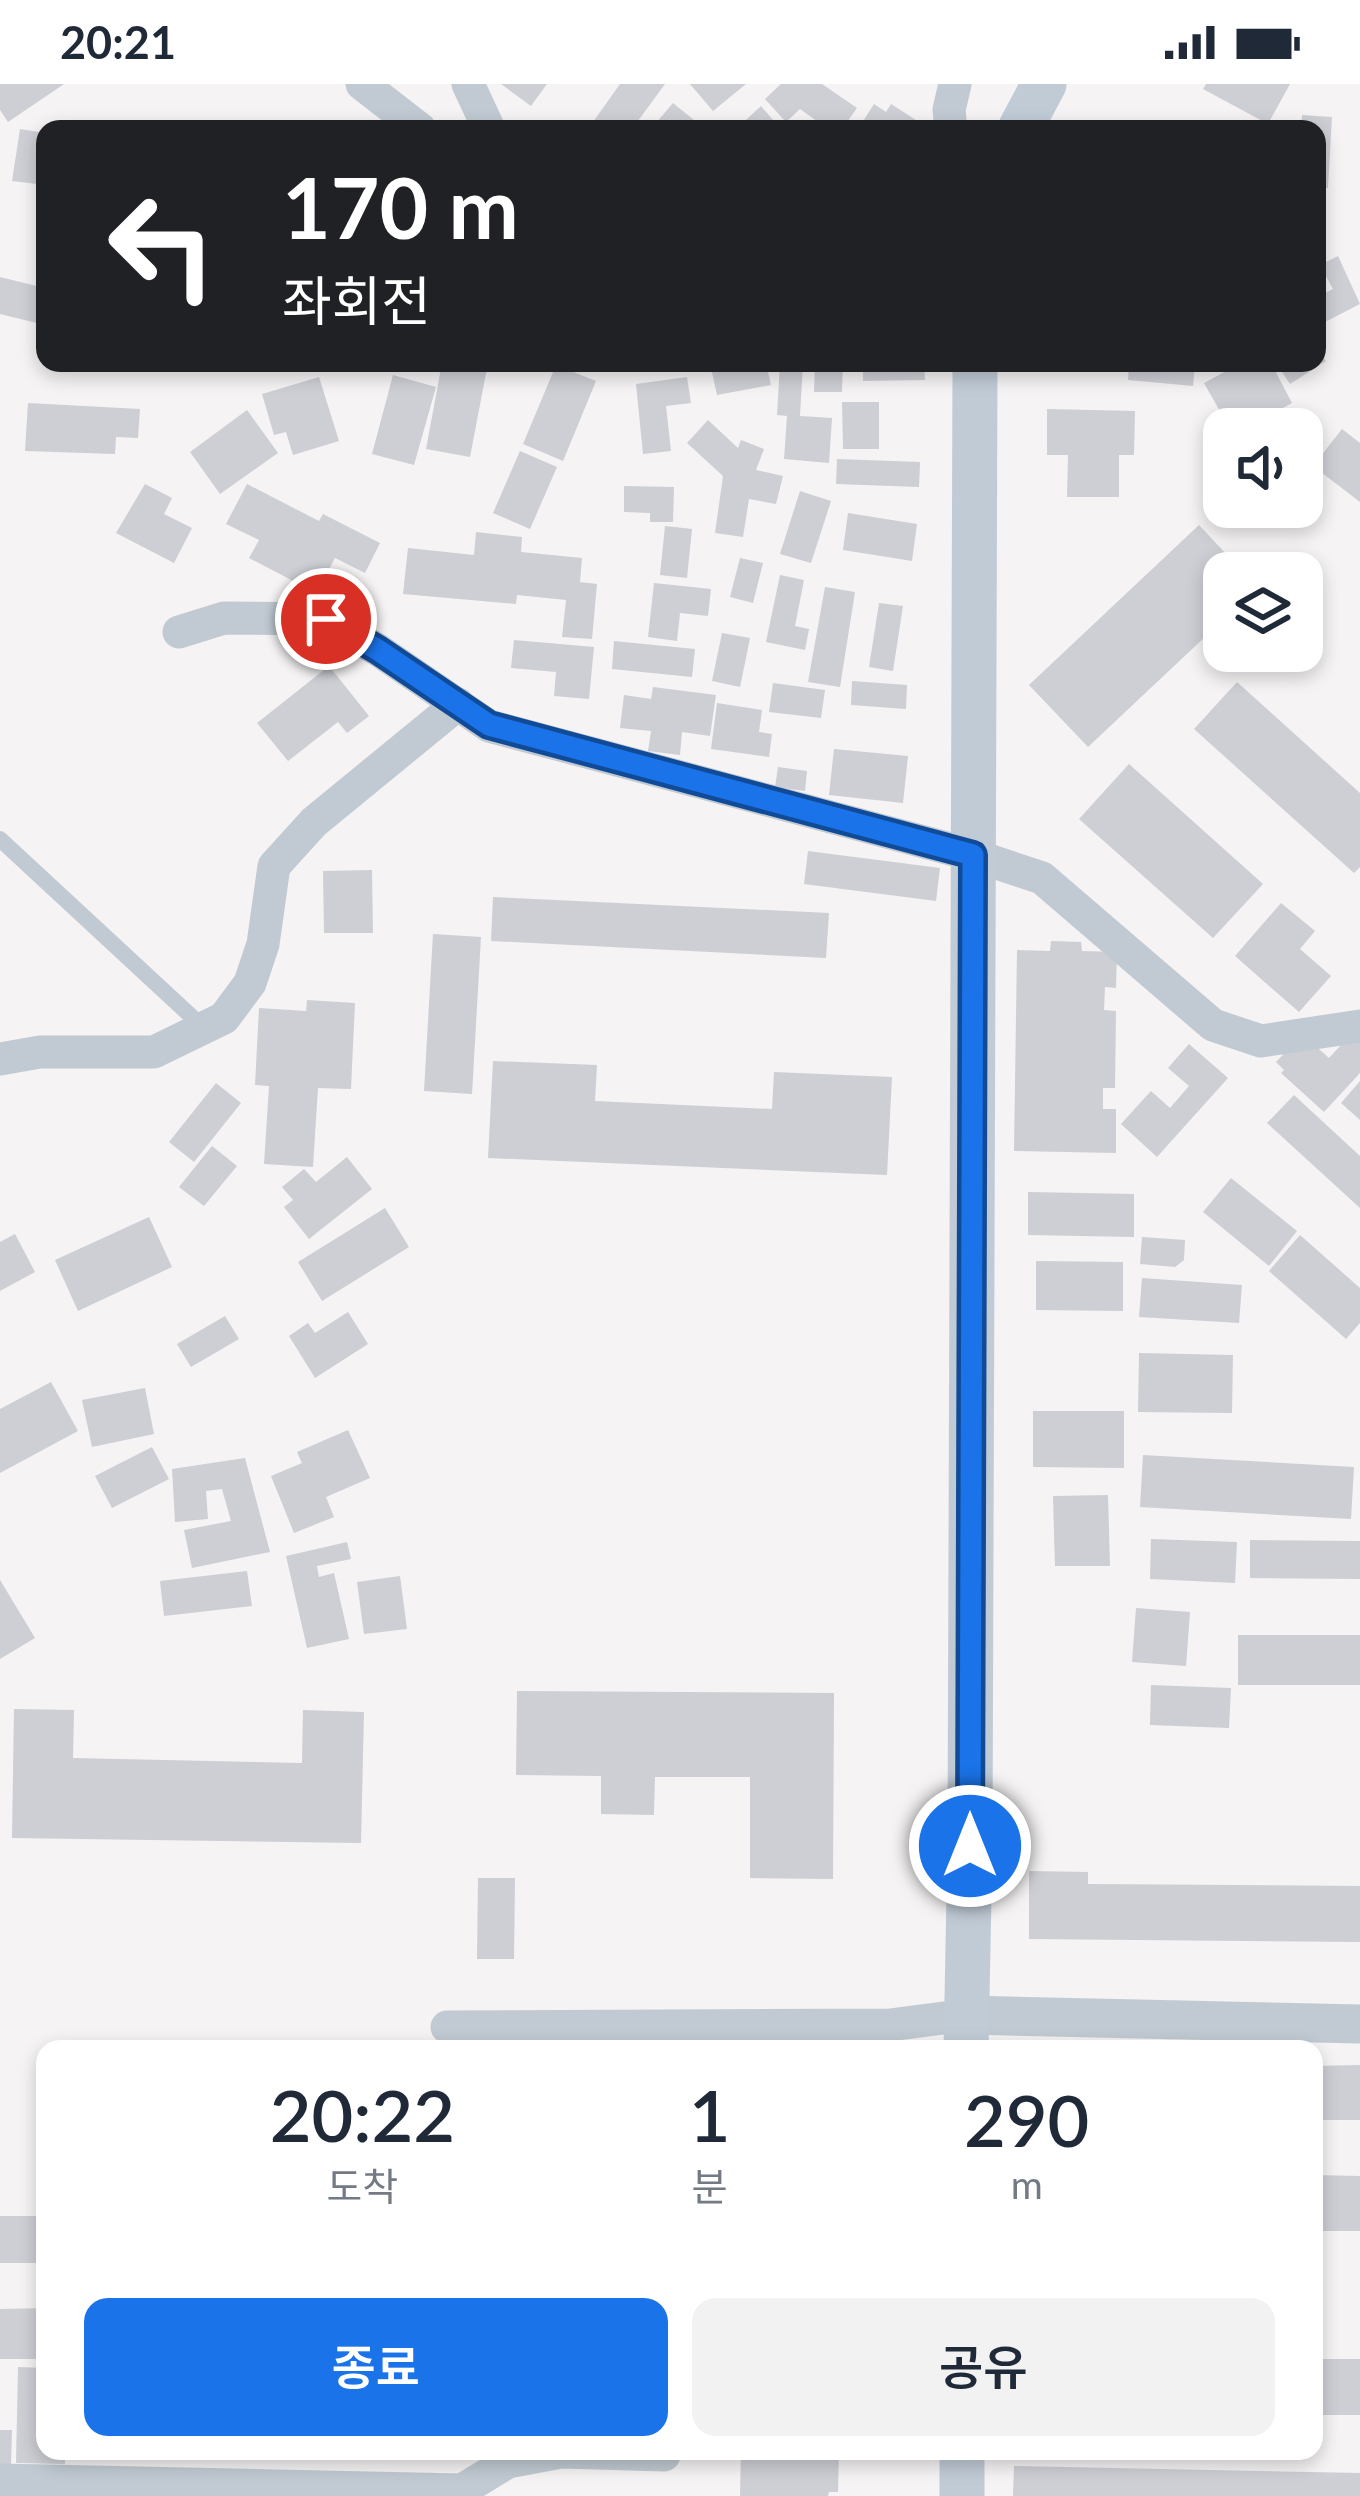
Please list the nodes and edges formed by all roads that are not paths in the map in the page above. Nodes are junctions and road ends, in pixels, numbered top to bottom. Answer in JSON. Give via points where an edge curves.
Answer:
{"nodes":[{"id":1,"x":362,"y":84,"type":"edge"},
{"id":2,"x":468,"y":84,"type":"edge"},
{"id":3,"x":954,"y":84,"type":"edge"},
{"id":4,"x":1044,"y":84,"type":"edge"},
{"id":5,"x":408,"y":120,"type":"edge"},
{"id":6,"x":485,"y":120,"type":"edge"},
{"id":7,"x":950,"y":120,"type":"edge"},
{"id":8,"x":1025,"y":120,"type":"edge"},
{"id":9,"x":975,"y":372,"type":"edge"},
{"id":10,"x":178,"y":632,"type":"dead end"},
{"id":11,"x":458,"y":704,"type":"junction"},
{"id":12,"x":0,"y":839,"type":"edge"},
{"id":13,"x":973,"y":855,"type":"junction"},
{"id":14,"x":1360,"y":1026,"type":"edge"},
{"id":15,"x":206,"y":1029,"type":"junction"},
{"id":16,"x":0,"y":1059,"type":"edge"},
{"id":17,"x":1360,"y":2024,"type":"edge"},
{"id":18,"x":447,"y":2027,"type":"dead end"},
{"id":19,"x":966,"y":2032,"type":"edge"},
{"id":20,"x":519,"y":2460,"type":"edge"},
{"id":21,"x":962,"y":2460,"type":"edge"},
{"id":22,"x":0,"y":2480,"type":"edge"},
{"id":23,"x":962,"y":2496,"type":"edge"}],
"edges":[{"from":1,"to":5,"type":"street"},
{"from":2,"to":6,"type":"street"},
{"from":3,"to":7,"type":"street"},
{"from":4,"to":8,"type":"main road"},
{"from":9,"to":13,"type":"main road"},
{"from":10,"to":11,"type":"street","via":[[224,618],[326,619]]},
{"from":11,"to":13,"type":"street","via":[[489,725]]},
{"from":11,"to":15,"type":"street","via":[[314,822],[274,866],[250,982]]},
{"from":12,"to":15,"type":"lane"},
{"from":13,"to":14,"type":"street","via":[[1042,878],[1213,1025],[1261,1041]]},
{"from":13,"to":19,"type":"main road"},
{"from":15,"to":16,"type":"street","via":[[154,1052]]},
{"from":17,"to":19,"type":"street"},
{"from":18,"to":19,"type":"street","via":[[890,2025]]},
{"from":20,"to":22,"type":"street","via":[[462,2490]]},
{"from":21,"to":23,"type":"main road"}]}
